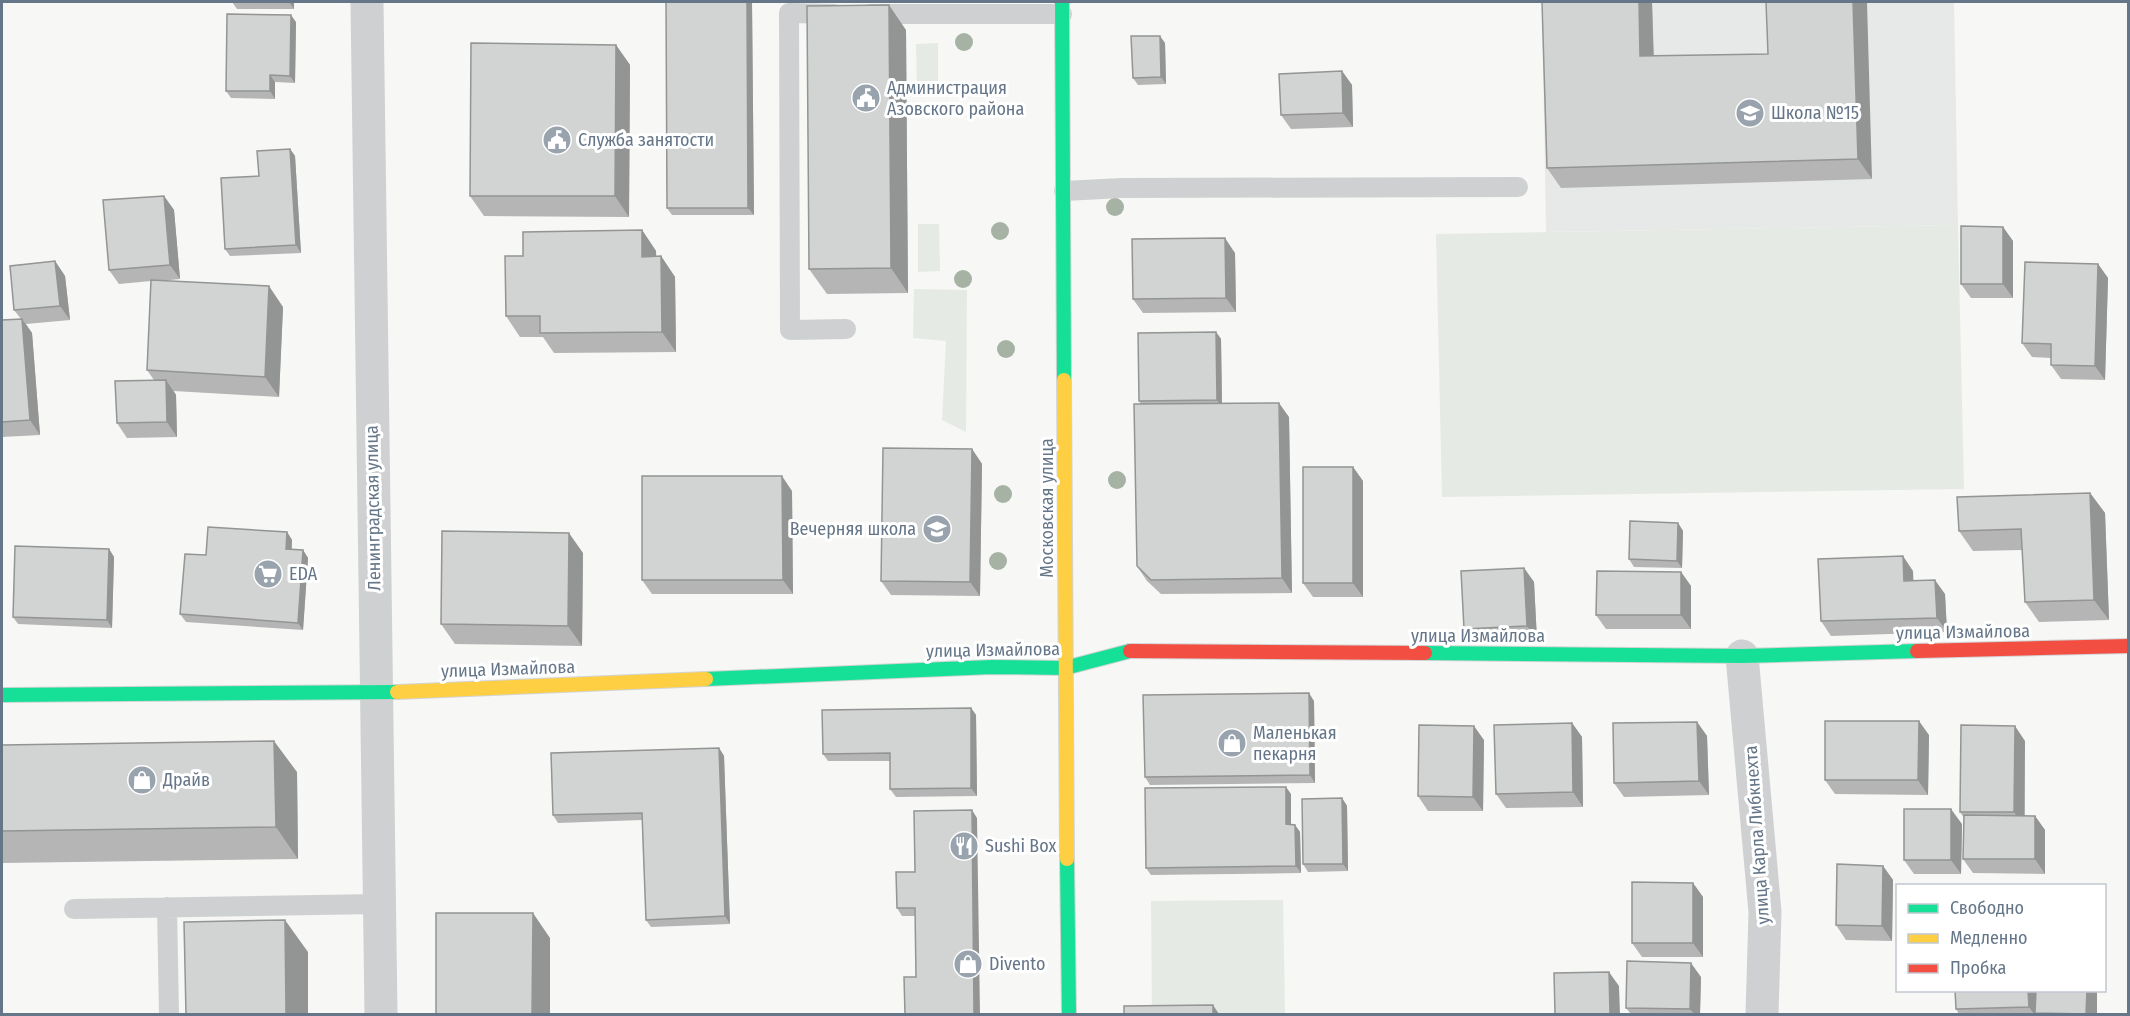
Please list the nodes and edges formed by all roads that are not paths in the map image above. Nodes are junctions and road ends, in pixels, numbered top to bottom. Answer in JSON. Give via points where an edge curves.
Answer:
{"nodes":[{"id":1,"x":367,"y":2,"type":"edge"},
{"id":2,"x":1062,"y":8,"type":"edge"},
{"id":3,"x":1518,"y":187,"type":"dead end"},
{"id":4,"x":1064,"y":191,"type":"junction"},
{"id":5,"x":846,"y":329,"type":"dead end"},
{"id":6,"x":2128,"y":646,"type":"edge"},
{"id":7,"x":1742,"y":656,"type":"junction"},
{"id":8,"x":1065,"y":668,"type":"junction"},
{"id":9,"x":376,"y":693,"type":"junction"},
{"id":10,"x":2,"y":695,"type":"edge"},
{"id":11,"x":379,"y":904,"type":"junction"},
{"id":12,"x":167,"y":907,"type":"junction"},
{"id":13,"x":74,"y":909,"type":"dead end"},
{"id":14,"x":169,"y":1014,"type":"edge"},
{"id":15,"x":381,"y":1014,"type":"edge"},
{"id":16,"x":1069,"y":1014,"type":"edge"},
{"id":17,"x":1762,"y":1014,"type":"edge"}],
"edges":[{"from":1,"to":9,"type":"street","name":"Ленинградская улица"},
{"from":2,"to":4,"type":"street","name":"Московская улица"},
{"from":2,"to":5,"type":"lane","via":[[789,13],[790,330]]},
{"from":3,"to":4,"type":"lane"},
{"from":4,"to":8,"type":"street","name":"Московская улица"},
{"from":6,"to":7,"type":"street","name":"улица Измайлова"},
{"from":7,"to":8,"type":"street","name":"улица Измайлова","via":[[1132,651]]},
{"from":7,"to":17,"type":"street","name":"улица Карла Либкнехта","via":[[1765,912]]},
{"from":8,"to":9,"type":"street","name":"улица Измайлова","via":[[992,666]]},
{"from":8,"to":16,"type":"street","name":"Московская улица"},
{"from":9,"to":10,"type":"street","name":"улица Измайлова"},
{"from":9,"to":11,"type":"street","name":"Ленинградская улица"},
{"from":11,"to":12,"type":"lane"},
{"from":11,"to":15,"type":"street","name":"Ленинградская улица"},
{"from":12,"to":13,"type":"lane"},
{"from":12,"to":14,"type":"lane"}]}
